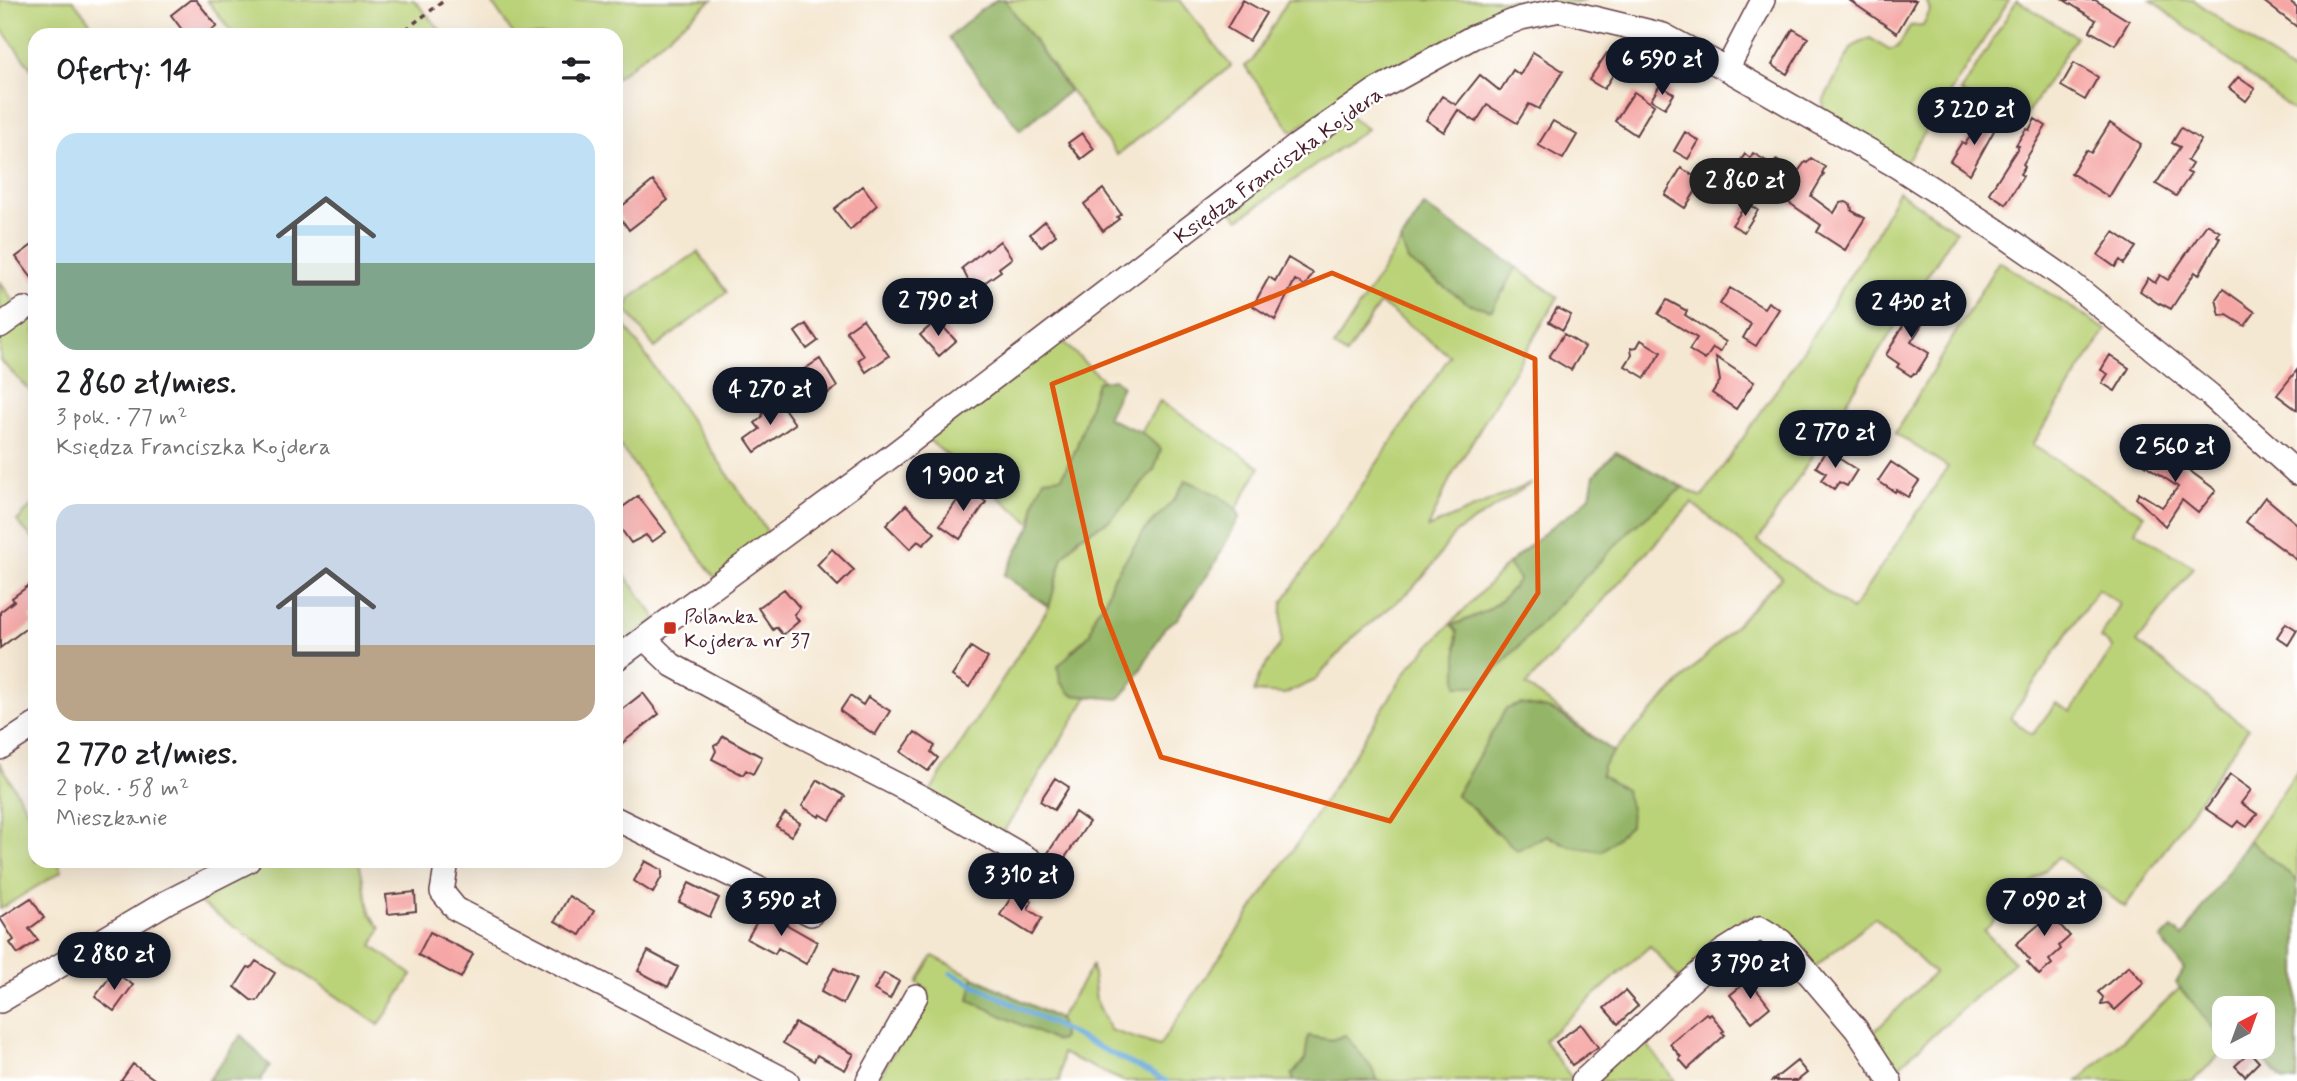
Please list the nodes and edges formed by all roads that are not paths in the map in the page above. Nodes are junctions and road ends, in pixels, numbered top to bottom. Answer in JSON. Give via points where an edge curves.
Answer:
{"nodes":[{"id":1,"x":1763,"y":0,"type":"edge"},
{"id":2,"x":1592,"y":8,"type":"edge"},
{"id":3,"x":1727,"y":69,"type":"junction"},
{"id":4,"x":24,"y":309,"type":"dead end"},
{"id":5,"x":0,"y":326,"type":"edge"},
{"id":6,"x":2297,"y":473,"type":"edge"},
{"id":7,"x":645,"y":639,"type":"junction"},
{"id":8,"x":623,"y":654,"type":"edge"},
{"id":9,"x":28,"y":730,"type":"edge"},
{"id":10,"x":0,"y":748,"type":"edge"},
{"id":11,"x":623,"y":822,"type":"edge"},
{"id":12,"x":1030,"y":860,"type":"dead end"},
{"id":13,"x":234,"y":868,"type":"edge"},
{"id":14,"x":446,"y":868,"type":"edge"},
{"id":15,"x":811,"y":914,"type":"dead end"},
{"id":16,"x":2,"y":996,"type":"edge"},
{"id":17,"x":916,"y":996,"type":"dead end"},
{"id":18,"x":787,"y":1081,"type":"edge"},
{"id":19,"x":868,"y":1081,"type":"edge"},
{"id":20,"x":1583,"y":1081,"type":"edge"},
{"id":21,"x":1890,"y":1081,"type":"edge"}],
"edges":[{"from":1,"to":3,"type":"street"},
{"from":2,"to":3,"type":"street","name":"Księdza Franciszka Kojdera","via":[[1663,35]]},
{"from":2,"to":7,"type":"street","name":"Księdza Franciszka Kojdera","via":[[1521,18],[1473,37],[1375,91],[1295,146]]},
{"from":3,"to":6,"type":"street","name":"Księdza Franciszka Kojdera","via":[[1898,167],[2065,278],[2210,395]]},
{"from":4,"to":5,"type":"street"},
{"from":7,"to":8,"type":"street","name":"Księdza Franciszka Kojdera"},
{"from":7,"to":12,"type":"street","via":[[672,666],[925,799]]},
{"from":9,"to":10,"type":"street"},
{"from":11,"to":15,"type":"street"},
{"from":13,"to":16,"type":"street"},
{"from":14,"to":18,"type":"street","via":[[442,892],[456,909]]},
{"from":17,"to":19,"type":"street"},
{"from":20,"to":21,"type":"street","via":[[1722,952],[1760,928],[1781,941],[1856,1030]]}]}
